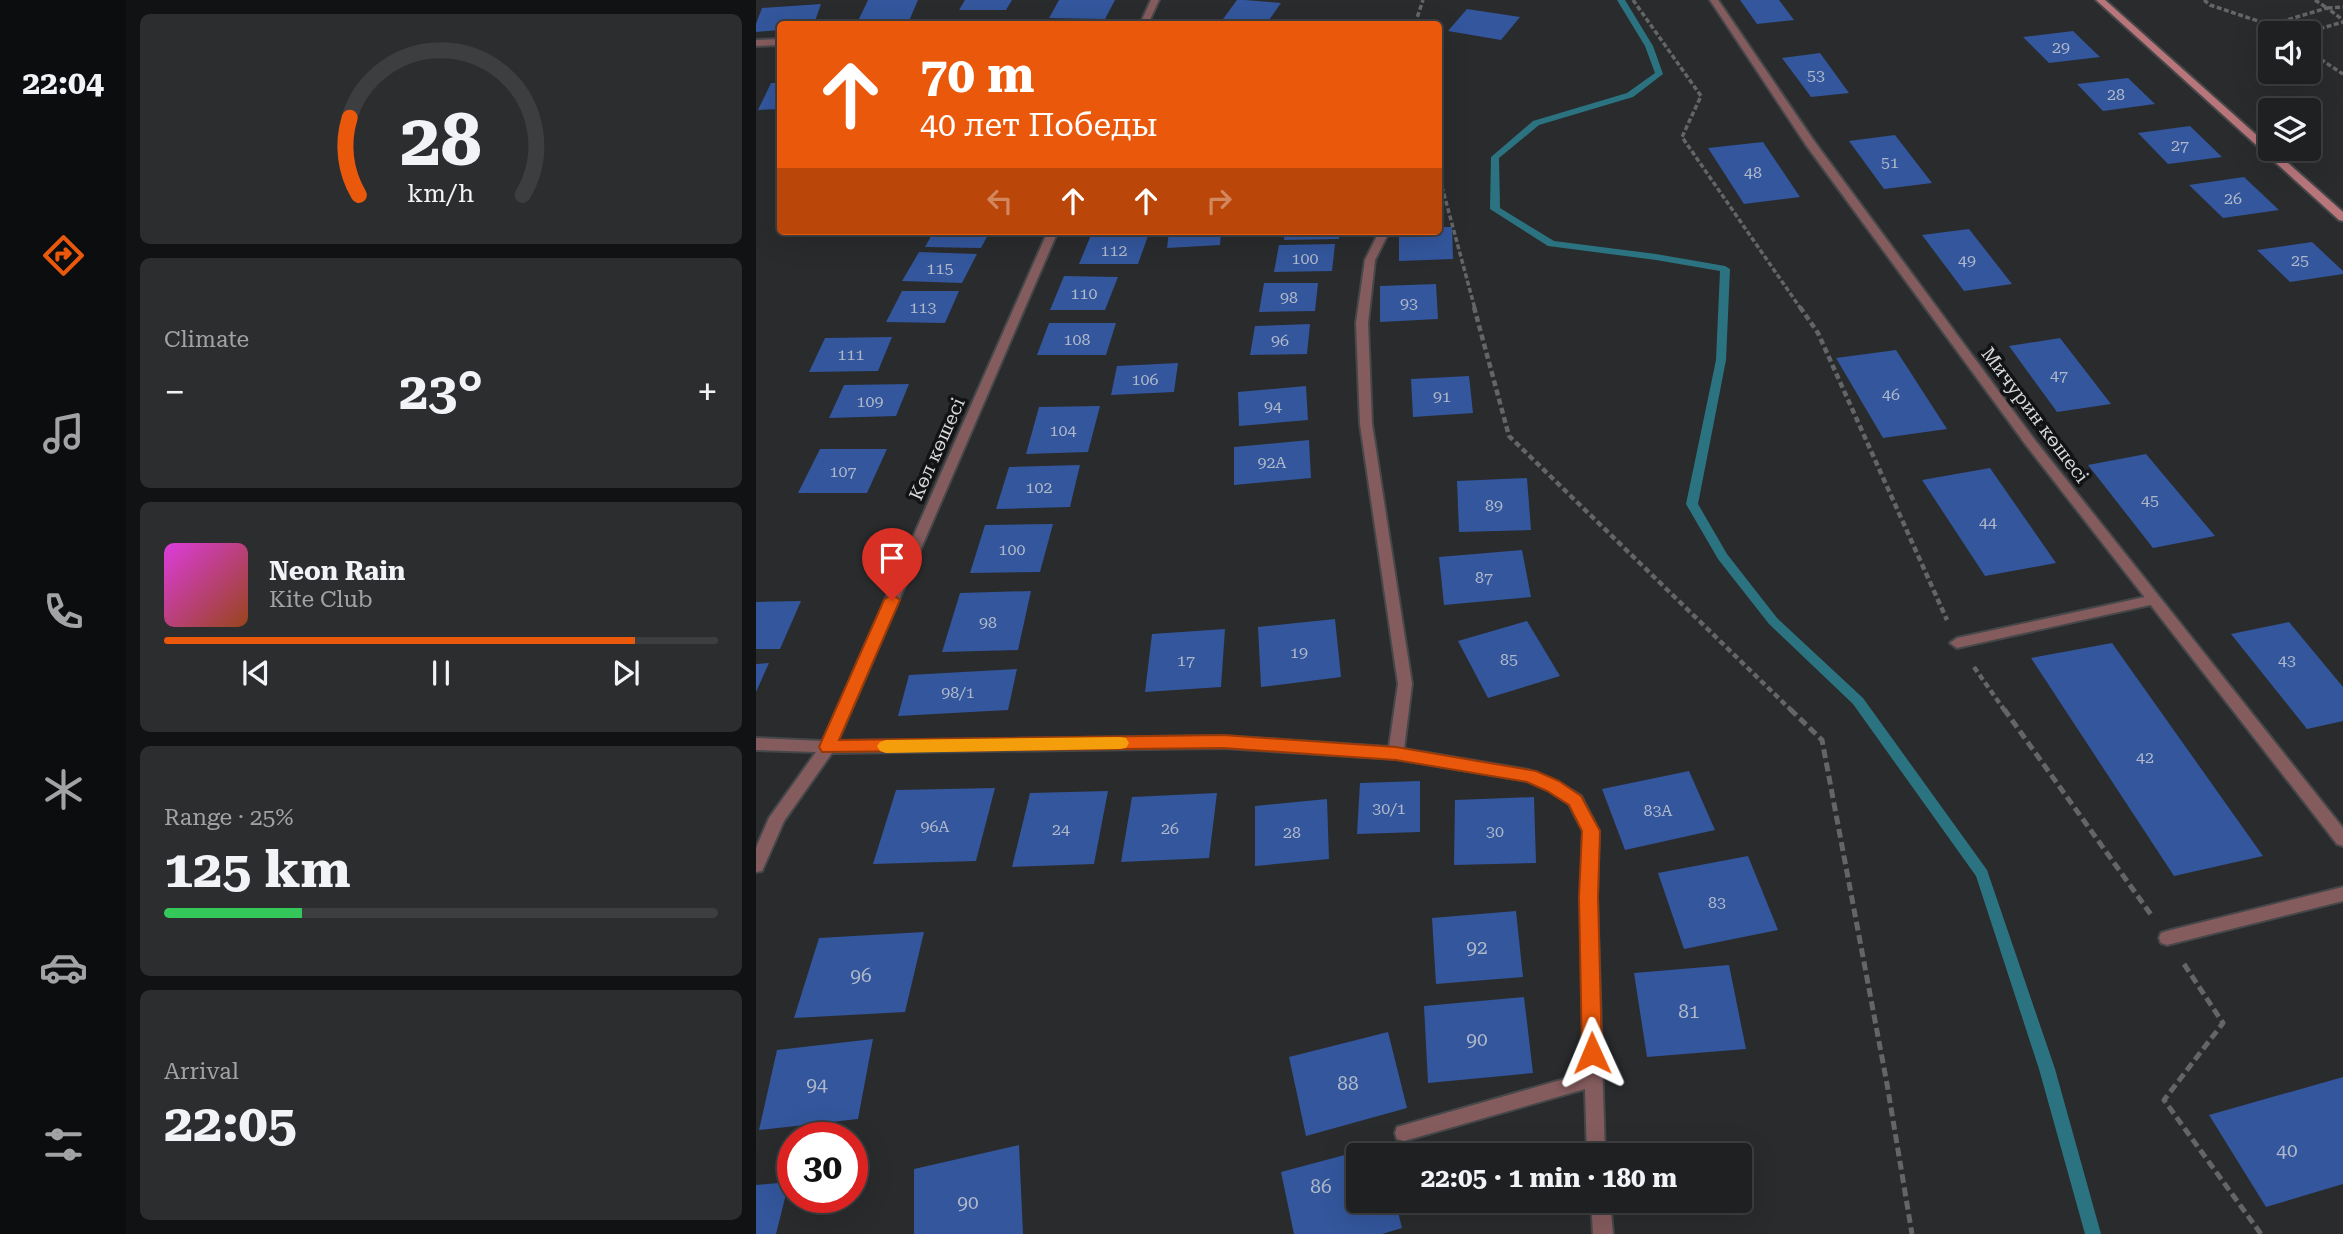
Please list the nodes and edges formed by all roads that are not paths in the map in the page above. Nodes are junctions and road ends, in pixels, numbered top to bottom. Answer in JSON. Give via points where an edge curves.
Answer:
{"nodes":[{"id":1,"x":1155,"y":0,"type":"edge"},
{"id":2,"x":1714,"y":0,"type":"edge"},
{"id":3,"x":2100,"y":0,"type":"edge"},
{"id":4,"x":1145,"y":21,"type":"edge"},
{"id":5,"x":777,"y":41,"type":"edge"},
{"id":6,"x":756,"y":43,"type":"edge"},
{"id":7,"x":2343,"y":218,"type":"edge"},
{"id":8,"x":1051,"y":235,"type":"edge"},
{"id":9,"x":1382,"y":236,"type":"dead end"},
{"id":10,"x":2154,"y":600,"type":"junction"},
{"id":11,"x":1957,"y":643,"type":"dead end"},
{"id":12,"x":756,"y":744,"type":"edge"},
{"id":13,"x":828,"y":747,"type":"junction"},
{"id":14,"x":1396,"y":753,"type":"junction"},
{"id":15,"x":2343,"y":840,"type":"edge"},
{"id":16,"x":756,"y":866,"type":"edge"},
{"id":17,"x":2343,"y":894,"type":"edge"},
{"id":18,"x":2167,"y":938,"type":"dead end"},
{"id":19,"x":1592,"y":1079,"type":"junction"},
{"id":20,"x":1404,"y":1133,"type":"dead end"},
{"id":21,"x":1595,"y":1143,"type":"edge"},
{"id":22,"x":1601,"y":1213,"type":"edge"},
{"id":23,"x":1603,"y":1234,"type":"edge"}],
"edges":[{"from":1,"to":4,"type":"street"},
{"from":2,"to":10,"type":"street","name":"Мичурин көшесі","via":[[1826,166],[2030,442]]},
{"from":3,"to":7,"type":"street"},
{"from":5,"to":6,"type":"street"},
{"from":8,"to":13,"type":"street","name":"Көл көшесі"},
{"from":9,"to":14,"type":"street","via":[[1370,260],[1362,323],[1366,424],[1405,684]]},
{"from":10,"to":11,"type":"street"},
{"from":10,"to":15,"type":"street","name":"Мичурин көшесі"},
{"from":12,"to":13,"type":"street"},
{"from":13,"to":14,"type":"street","via":[[1223,741]]},
{"from":13,"to":16,"type":"street","name":"Көл көшесі","via":[[777,818]]},
{"from":14,"to":19,"type":"street","via":[[1530,776],[1575,800],[1591,831]]},
{"from":17,"to":18,"type":"street"},
{"from":19,"to":20,"type":"street"},
{"from":19,"to":21,"type":"street"},
{"from":22,"to":23,"type":"street"}]}
